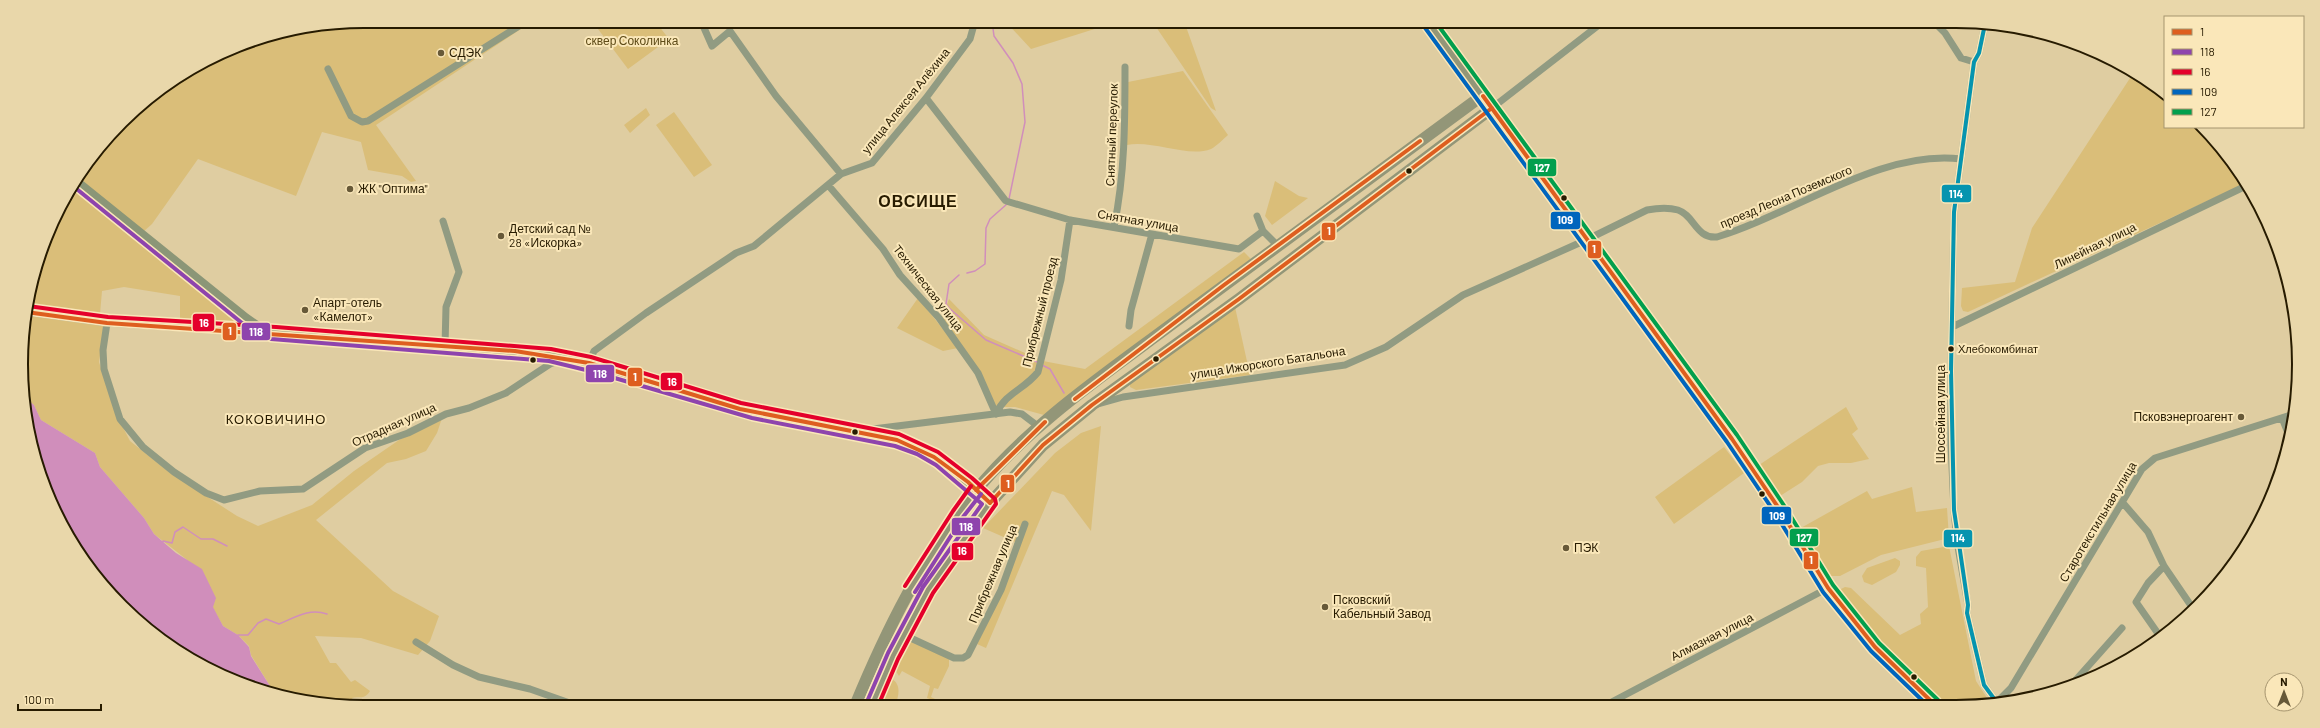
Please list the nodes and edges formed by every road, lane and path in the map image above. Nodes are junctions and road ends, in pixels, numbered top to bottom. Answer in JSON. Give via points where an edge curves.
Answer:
{"nodes":[{"id":1,"x":516,"y":28,"type":"edge"},
{"id":2,"x":704,"y":28,"type":"edge"},
{"id":3,"x":974,"y":28,"type":"edge"},
{"id":4,"x":1433,"y":28,"type":"edge"},
{"id":5,"x":1595,"y":28,"type":"edge"},
{"id":6,"x":1940,"y":28,"type":"edge"},
{"id":7,"x":1984,"y":30,"type":"edge"},
{"id":8,"x":1974,"y":62,"type":"junction"},
{"id":9,"x":1125,"y":67,"type":"dead end"},
{"id":10,"x":328,"y":68,"type":"dead end"},
{"id":11,"x":1483,"y":95,"type":"junction"},
{"id":12,"x":926,"y":98,"type":"junction"},
{"id":13,"x":1492,"y":108,"type":"junction"},
{"id":14,"x":1961,"y":159,"type":"junction"},
{"id":15,"x":841,"y":174,"type":"junction"},
{"id":16,"x":81,"y":184,"type":"edge"},
{"id":17,"x":828,"y":185,"type":"junction"},
{"id":18,"x":2242,"y":188,"type":"edge"},
{"id":19,"x":1257,"y":216,"type":"dead end"},
{"id":20,"x":1070,"y":220,"type":"junction"},
{"id":21,"x":443,"y":221,"type":"dead end"},
{"id":22,"x":1114,"y":227,"type":"junction"},
{"id":23,"x":1263,"y":231,"type":"junction"},
{"id":24,"x":1152,"y":234,"type":"junction"},
{"id":25,"x":1586,"y":240,"type":"junction"},
{"id":26,"x":1278,"y":246,"type":"junction"},
{"id":27,"x":1224,"y":285,"type":"junction"},
{"id":28,"x":1205,"y":299,"type":"junction"},
{"id":29,"x":1240,"y":299,"type":"junction"},
{"id":30,"x":32,"y":313,"type":"edge"},
{"id":31,"x":1216,"y":315,"type":"junction"},
{"id":32,"x":246,"y":318,"type":"junction"},
{"id":33,"x":107,"y":323,"type":"junction"},
{"id":34,"x":1129,"y":326,"type":"dead end"},
{"id":35,"x":1952,"y":327,"type":"junction"},
{"id":36,"x":240,"y":331,"type":"junction"},
{"id":37,"x":273,"y":333,"type":"junction"},
{"id":38,"x":446,"y":346,"type":"junction"},
{"id":39,"x":565,"y":358,"type":"junction"},
{"id":40,"x":589,"y":363,"type":"junction"},
{"id":41,"x":1092,"y":405,"type":"junction"},
{"id":42,"x":996,"y":414,"type":"junction"},
{"id":43,"x":2288,"y":416,"type":"edge"},
{"id":44,"x":2282,"y":418,"type":"junction"},
{"id":45,"x":1039,"y":427,"type":"junction"},
{"id":46,"x":2286,"y":429,"type":"edge"},
{"id":47,"x":855,"y":431,"type":"junction"},
{"id":48,"x":976,"y":490,"type":"junction"},
{"id":49,"x":990,"y":503,"type":"junction"},
{"id":50,"x":2123,"y":503,"type":"junction"},
{"id":51,"x":1025,"y":524,"type":"dead end"},
{"id":52,"x":2164,"y":566,"type":"junction"},
{"id":53,"x":1828,"y":588,"type":"junction"},
{"id":54,"x":2191,"y":605,"type":"edge"},
{"id":55,"x":2122,"y":628,"type":"dead end"},
{"id":56,"x":2157,"y":634,"type":"edge"},
{"id":57,"x":904,"y":635,"type":"junction"},
{"id":58,"x":416,"y":642,"type":"dead end"},
{"id":59,"x":2079,"y":676,"type":"edge"},
{"id":60,"x":2003,"y":697,"type":"edge"},
{"id":61,"x":1993,"y":698,"type":"edge"},
{"id":62,"x":561,"y":700,"type":"edge"},
{"id":63,"x":858,"y":700,"type":"edge"},
{"id":64,"x":875,"y":700,"type":"edge"},
{"id":65,"x":1615,"y":700,"type":"edge"},
{"id":66,"x":1930,"y":700,"type":"edge"}],
"edges":[{"from":1,"to":10,"type":"street","via":[[368,121],[362,122],[351,116]]},
{"from":2,"to":15,"type":"street","via":[[712,46],[730,31],[776,96]]},
{"from":3,"to":12,"type":"street","name":"улица Алексея Алёхина","via":[[970,39]]},
{"from":4,"to":11,"type":"highway"},
{"from":5,"to":13,"type":"street"},
{"from":6,"to":8,"type":"street","via":[[1961,58]]},
{"from":7,"to":8,"type":"street","name":"Шоссейная улица","via":[[1979,53]]},
{"from":8,"to":14,"type":"street","name":"Шоссейная улица"},
{"from":9,"to":22,"type":"street","name":"Снятный переулок","via":[[1125,148],[1121,193]]},
{"from":11,"to":13,"type":"highway"},
{"from":11,"to":26,"type":"highway"},
{"from":12,"to":15,"type":"street","name":"улица Алексея Алёхина","via":[[872,163]]},
{"from":12,"to":20,"type":"street","name":"Снятная улица","via":[[1006,200]]},
{"from":13,"to":25,"type":"main road"},
{"from":13,"to":29,"type":"highway"},
{"from":14,"to":25,"type":"street","name":"проезд Леона Поземского","via":[[1933,157],[1886,168],[1717,237],[1703,234],[1679,210],[1656,208],[1637,213]]},
{"from":14,"to":35,"type":"street","name":"Шоссейная улица","via":[[1954,212]]},
{"from":15,"to":17,"type":"street","name":"улица Алексея Алёхина"},
{"from":16,"to":32,"type":"street"},
{"from":17,"to":40,"type":"street","name":"улица Алексея Алёхина","via":[[754,246],[736,253],[594,351]]},
{"from":17,"to":42,"type":"street","name":"Техническая улица","via":[[883,249],[900,275],[939,318],[978,373]]},
{"from":18,"to":35,"type":"street","name":"Линейная улица"},
{"from":19,"to":23,"type":"street"},
{"from":20,"to":22,"type":"street","name":"Снятная улица"},
{"from":20,"to":42,"type":"street","name":"Прибрежный проезд","via":[[1062,280],[1038,372],[1002,401]]},
{"from":21,"to":38,"type":"street","via":[[459,272],[446,307]]},
{"from":22,"to":24,"type":"street","name":"Снятная улица"},
{"from":23,"to":24,"type":"street","name":"Снятная улица","via":[[1238,249]]},
{"from":23,"to":26,"type":"street"},
{"from":24,"to":34,"type":"street"},
{"from":25,"to":41,"type":"street","name":"улица Ижорского Батальона","via":[[1463,295],[1386,347],[1345,365],[1123,397]]},
{"from":25,"to":53,"type":"main road","via":[[1732,439]]},
{"from":26,"to":27,"type":"highway"},
{"from":27,"to":28,"type":"highway"},
{"from":27,"to":29,"type":"highway","via":[[1231,300]]},
{"from":28,"to":31,"type":"highway","via":[[1216,304]]},
{"from":28,"to":45,"type":"highway"},
{"from":29,"to":31,"type":"highway"},
{"from":30,"to":33,"type":"street"},
{"from":31,"to":41,"type":"highway"},
{"from":32,"to":36,"type":"street"},
{"from":32,"to":37,"type":"street"},
{"from":33,"to":36,"type":"street"},
{"from":33,"to":39,"type":"street","name":"Отрадная улица","via":[[102,350],[104,370],[120,419],[143,447],[174,472],[206,493],[224,500],[260,491],[303,489],[365,448],[408,433],[446,414],[506,393],[550,364]]},
{"from":35,"to":61,"type":"street","name":"Шоссейная улица","via":[[1951,444],[1957,541],[1968,605],[1967,614],[1984,685]]},
{"from":36,"to":37,"type":"street"},
{"from":37,"to":38,"type":"street"},
{"from":38,"to":39,"type":"street"},
{"from":39,"to":40,"type":"street"},
{"from":40,"to":47,"type":"street","via":[[740,408]]},
{"from":41,"to":49,"type":"highway","via":[[1043,445]]},
{"from":42,"to":45,"type":"street","via":[[1017,412]]},
{"from":42,"to":47,"type":"street"},
{"from":43,"to":44,"type":"street","name":"Старотекстильная улица"},
{"from":44,"to":46,"type":"street"},
{"from":44,"to":50,"type":"street","name":"Старотекстильная улица","via":[[2154,458],[2142,468]]},
{"from":45,"to":48,"type":"highway"},
{"from":47,"to":48,"type":"street","via":[[890,438],[918,448],[934,457]]},
{"from":48,"to":49,"type":"street"},
{"from":48,"to":63,"type":"highway","via":[[914,582],[878,650]]},
{"from":49,"to":57,"type":"highway","via":[[928,590]]},
{"from":50,"to":52,"type":"street","via":[[2148,532]]},
{"from":50,"to":60,"type":"street","name":"Старотекстильная улица","via":[[2011,688]]},
{"from":51,"to":57,"type":"street","name":"Прибрежная улица","via":[[992,610],[968,656],[954,658]]},
{"from":52,"to":54,"type":"street"},
{"from":52,"to":56,"type":"street","via":[[2148,583],[2136,602]]},
{"from":53,"to":65,"type":"street","name":"Алмазная улица"},
{"from":53,"to":66,"type":"main road","via":[[1875,647]]},
{"from":55,"to":59,"type":"street"},
{"from":57,"to":64,"type":"highway"},
{"from":58,"to":62,"type":"street","via":[[479,677],[530,689]]}]}
